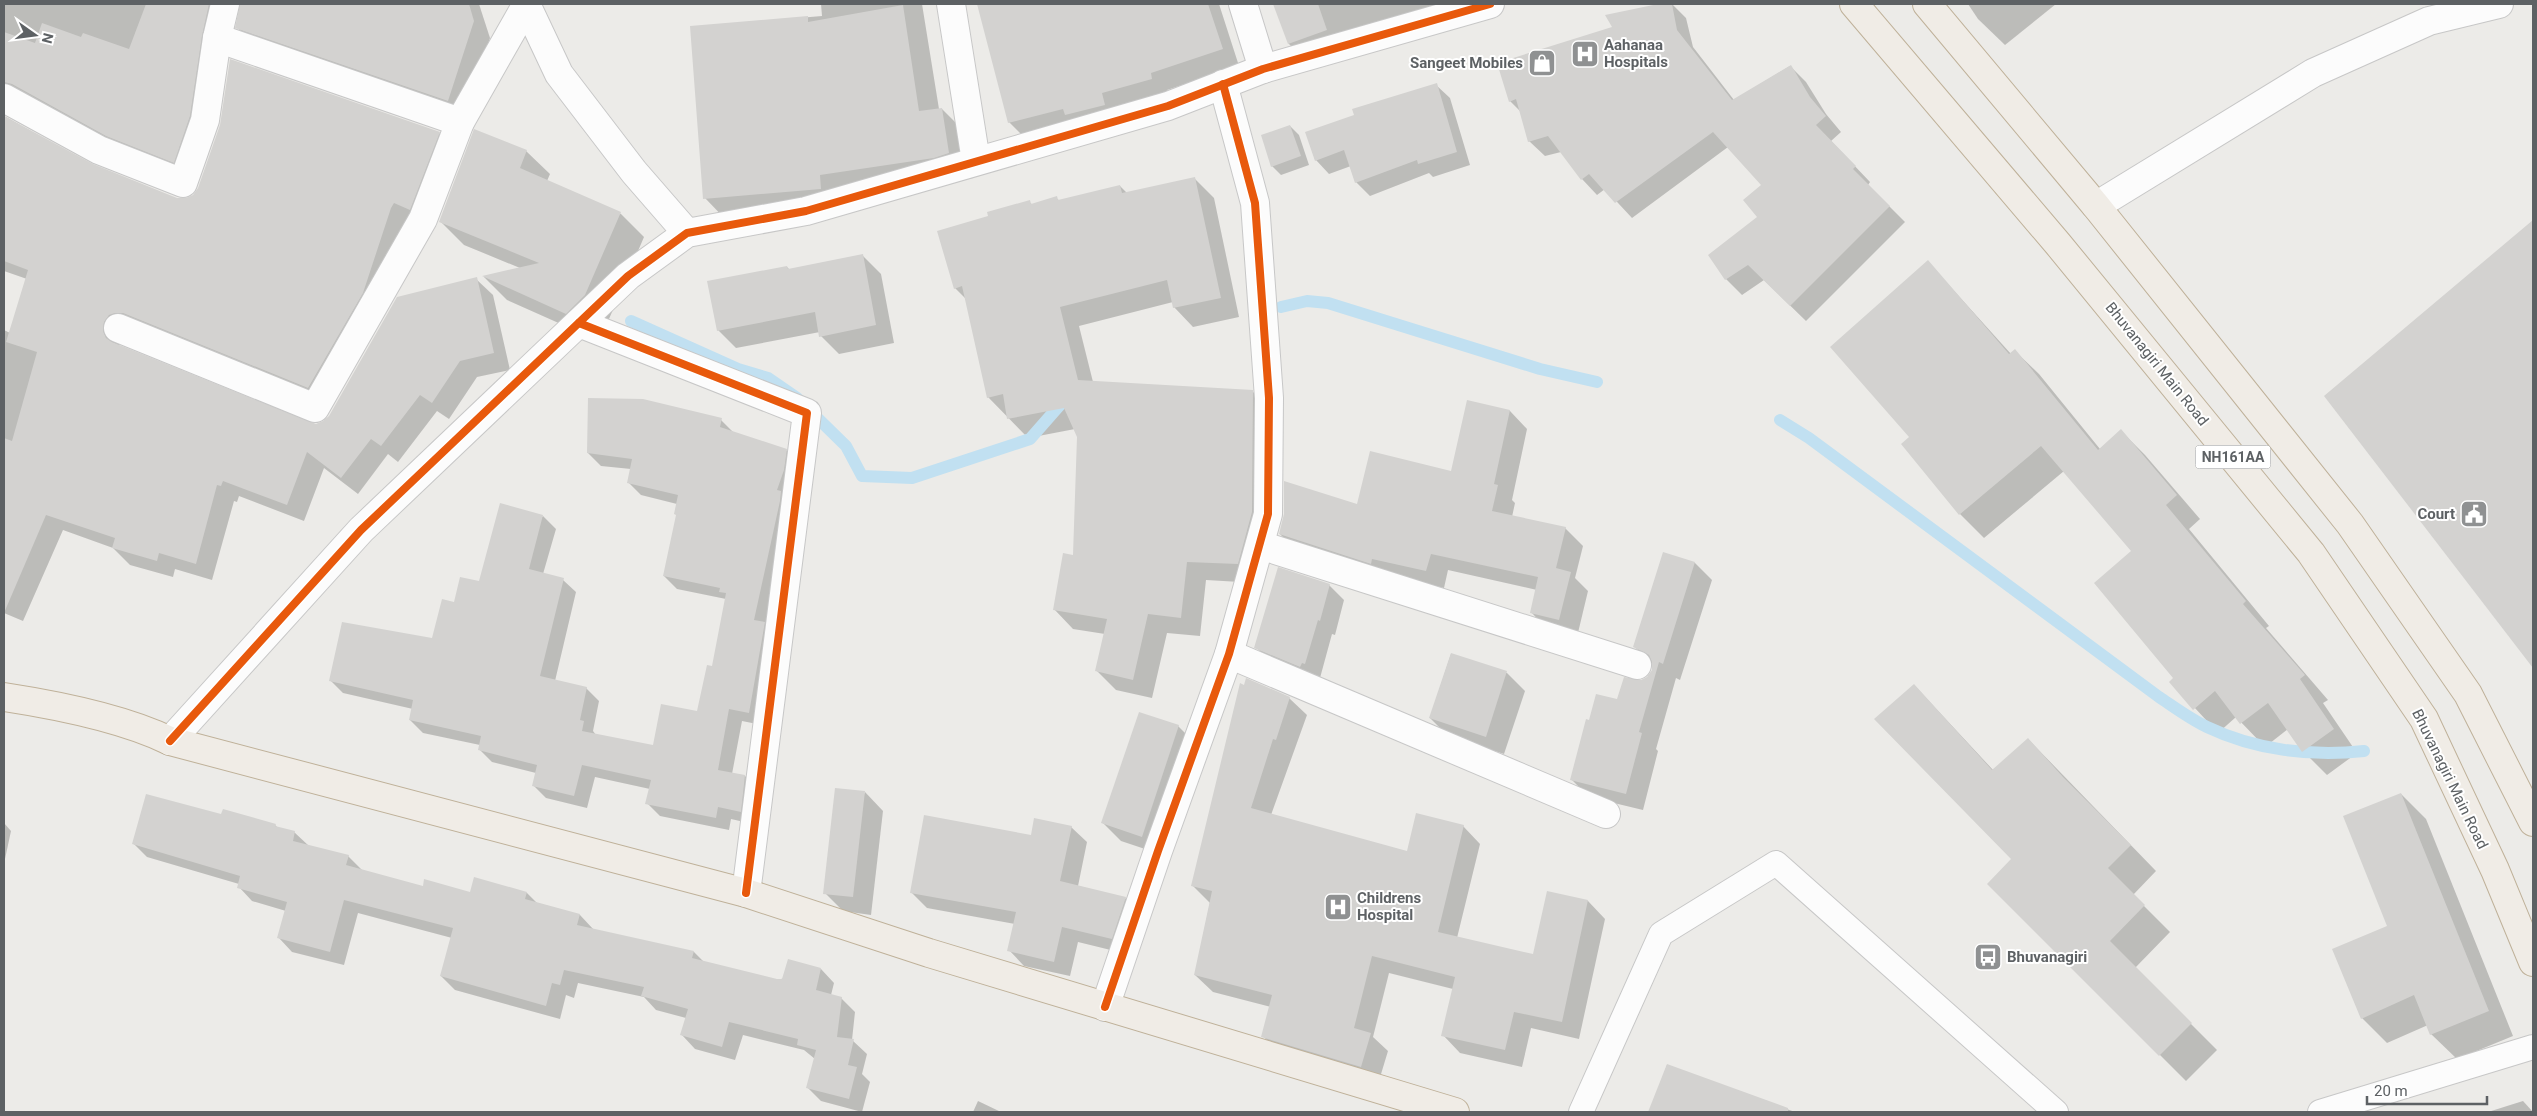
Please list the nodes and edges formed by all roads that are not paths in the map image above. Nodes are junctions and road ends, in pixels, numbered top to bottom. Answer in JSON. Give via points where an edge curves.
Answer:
{"nodes":[{"id":1,"x":225,"y":4,"type":"edge"},
{"id":2,"x":526,"y":4,"type":"edge"},
{"id":3,"x":951,"y":4,"type":"edge"},
{"id":4,"x":1243,"y":4,"type":"edge"},
{"id":5,"x":1490,"y":4,"type":"edge"},
{"id":6,"x":1854,"y":4,"type":"edge"},
{"id":7,"x":1926,"y":4,"type":"edge"},
{"id":8,"x":2499,"y":4,"type":"edge"},
{"id":9,"x":217,"y":38,"type":"junction"},
{"id":10,"x":1262,"y":69,"type":"junction"},
{"id":11,"x":1223,"y":84,"type":"junction"},
{"id":12,"x":4,"y":98,"type":"edge"},
{"id":13,"x":460,"y":122,"type":"junction"},
{"id":14,"x":976,"y":161,"type":"junction"},
{"id":15,"x":2096,"y":206,"type":"junction"},
{"id":16,"x":687,"y":233,"type":"junction"},
{"id":17,"x":579,"y":323,"type":"junction"},
{"id":18,"x":118,"y":328,"type":"dead end"},
{"id":19,"x":1260,"y":545,"type":"junction"},
{"id":20,"x":1229,"y":654,"type":"junction"},
{"id":21,"x":1637,"y":665,"type":"dead end"},
{"id":22,"x":4,"y":697,"type":"edge"},
{"id":23,"x":170,"y":740,"type":"junction"},
{"id":24,"x":1606,"y":814,"type":"dead end"},
{"id":25,"x":2533,"y":822,"type":"edge"},
{"id":26,"x":746,"y":893,"type":"junction"},
{"id":27,"x":2533,"y":962,"type":"edge"},
{"id":28,"x":1105,"y":1006,"type":"junction"},
{"id":29,"x":2533,"y":1047,"type":"edge"},
{"id":30,"x":1455,"y":1112,"type":"edge"},
{"id":31,"x":1580,"y":1112,"type":"edge"},
{"id":32,"x":2056,"y":1112,"type":"edge"},
{"id":33,"x":2320,"y":1112,"type":"edge"}],
"edges":[{"from":1,"to":9,"type":"street"},
{"from":2,"to":13,"type":"street"},
{"from":2,"to":16,"type":"street","via":[[559,74],[634,172]]},
{"from":3,"to":14,"type":"street"},
{"from":4,"to":10,"type":"street"},
{"from":5,"to":10,"type":"street"},
{"from":6,"to":27,"type":"highway","name":"Bhuvanagiri Main Road","number":"NH161AA","via":[[2065,251],[2311,552],[2424,719],[2495,870]]},
{"from":7,"to":15,"type":"highway","number":"NH161AA"},
{"from":8,"to":15,"type":"street","via":[[2429,21],[2313,73]]},
{"from":9,"to":12,"type":"street","via":[[205,120],[183,183],[99,150]]},
{"from":9,"to":13,"type":"street"},
{"from":10,"to":11,"type":"street"},
{"from":11,"to":14,"type":"street","via":[[1168,106]]},
{"from":11,"to":19,"type":"street","via":[[1255,202],[1269,398],[1268,514]]},
{"from":13,"to":18,"type":"street","via":[[423,219],[315,408]]},
{"from":14,"to":16,"type":"street","via":[[806,211]]},
{"from":15,"to":25,"type":"highway","number":"NH161AA","via":[[2350,524],[2468,694]]},
{"from":16,"to":17,"type":"street","via":[[628,276]]},
{"from":17,"to":23,"type":"street","via":[[361,530]]},
{"from":17,"to":26,"type":"street","via":[[807,413]]},
{"from":19,"to":20,"type":"street"},
{"from":19,"to":21,"type":"street"},
{"from":20,"to":24,"type":"street"},
{"from":20,"to":28,"type":"street"},
{"from":22,"to":23,"type":"highway","via":[[144,728]]},
{"from":23,"to":26,"type":"highway"},
{"from":26,"to":28,"type":"highway"},
{"from":28,"to":30,"type":"highway"},
{"from":29,"to":33,"type":"lane"},
{"from":31,"to":32,"type":"lane","via":[[1660,934],[1776,863]]}]}
